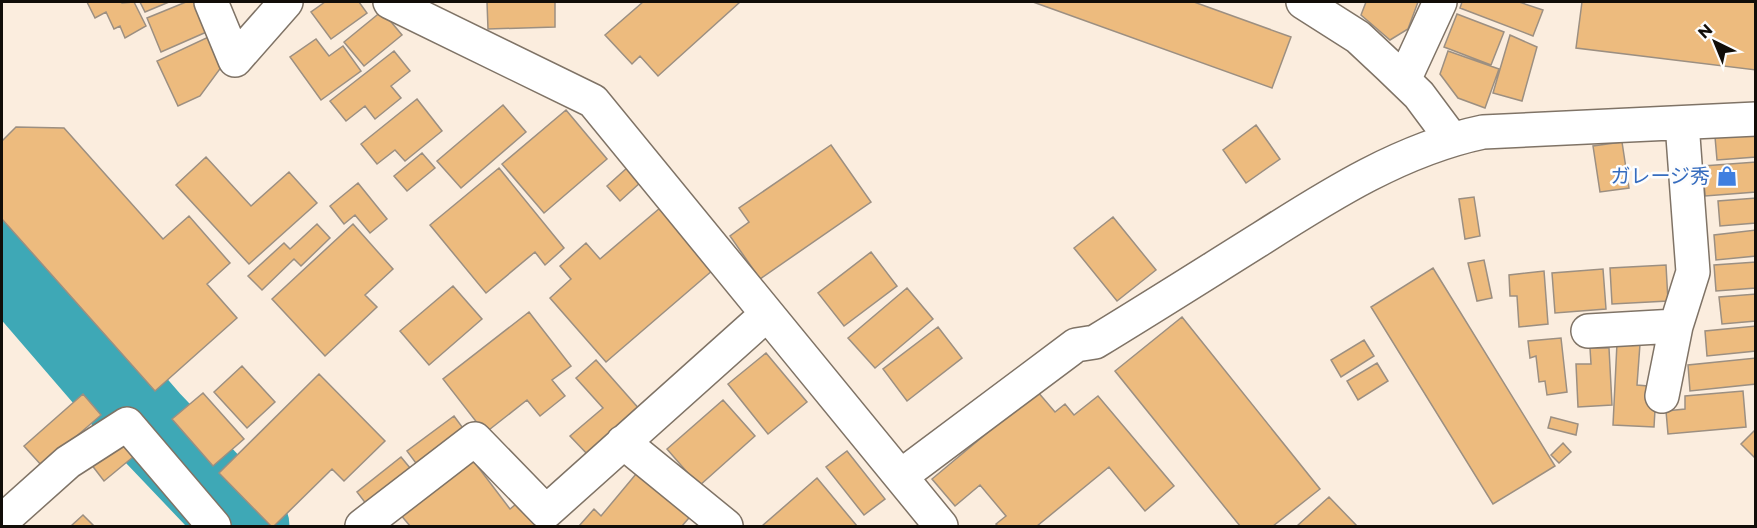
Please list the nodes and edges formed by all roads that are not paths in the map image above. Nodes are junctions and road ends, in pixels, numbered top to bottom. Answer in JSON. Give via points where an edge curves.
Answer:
{"nodes":[{"id":1,"x":211,"y":2,"type":"edge"},
{"id":2,"x":286,"y":2,"type":"edge"},
{"id":3,"x":390,"y":2,"type":"edge"},
{"id":4,"x":1303,"y":2,"type":"edge"},
{"id":5,"x":1440,"y":2,"type":"edge"},
{"id":6,"x":432,"y":13,"type":"edge"},
{"id":7,"x":1404,"y":80,"type":"junction"},
{"id":8,"x":1755,"y":119,"type":"edge"},
{"id":9,"x":1682,"y":123,"type":"junction"},
{"id":10,"x":1451,"y":138,"type":"junction"},
{"id":11,"x":766,"y":315,"type":"junction"},
{"id":12,"x":1676,"y":327,"type":"junction"},
{"id":13,"x":1588,"y":331,"type":"dead end"},
{"id":14,"x":1662,"y":396,"type":"dead end"},
{"id":15,"x":622,"y":442,"type":"junction"},
{"id":16,"x":901,"y":476,"type":"junction"},
{"id":17,"x":2,"y":521,"type":"edge"},
{"id":18,"x":929,"y":522,"type":"edge"},
{"id":19,"x":214,"y":526,"type":"edge"},
{"id":20,"x":362,"y":526,"type":"edge"},
{"id":21,"x":726,"y":526,"type":"edge"}],
"edges":[{"from":1,"to":2,"type":"street","via":[[235,60]]},
{"from":3,"to":6,"type":"street"},
{"from":4,"to":7,"type":"street","via":[[1358,37]]},
{"from":5,"to":7,"type":"street"},
{"from":6,"to":11,"type":"street","via":[[593,101]]},
{"from":7,"to":10,"type":"street"},
{"from":8,"to":9,"type":"street"},
{"from":9,"to":10,"type":"street","via":[[1483,132]]},
{"from":9,"to":12,"type":"street","via":[[1694,272]]},
{"from":10,"to":16,"type":"street","via":[[1408,155],[1331,195],[1095,342],[1076,345]]},
{"from":11,"to":15,"type":"street"},
{"from":11,"to":16,"type":"street"},
{"from":12,"to":13,"type":"street"},
{"from":12,"to":14,"type":"street"},
{"from":15,"to":20,"type":"street","via":[[546,512],[475,439]]},
{"from":15,"to":21,"type":"street"},
{"from":16,"to":18,"type":"street"},
{"from":17,"to":19,"type":"street","via":[[68,462],[127,424]]}]}
